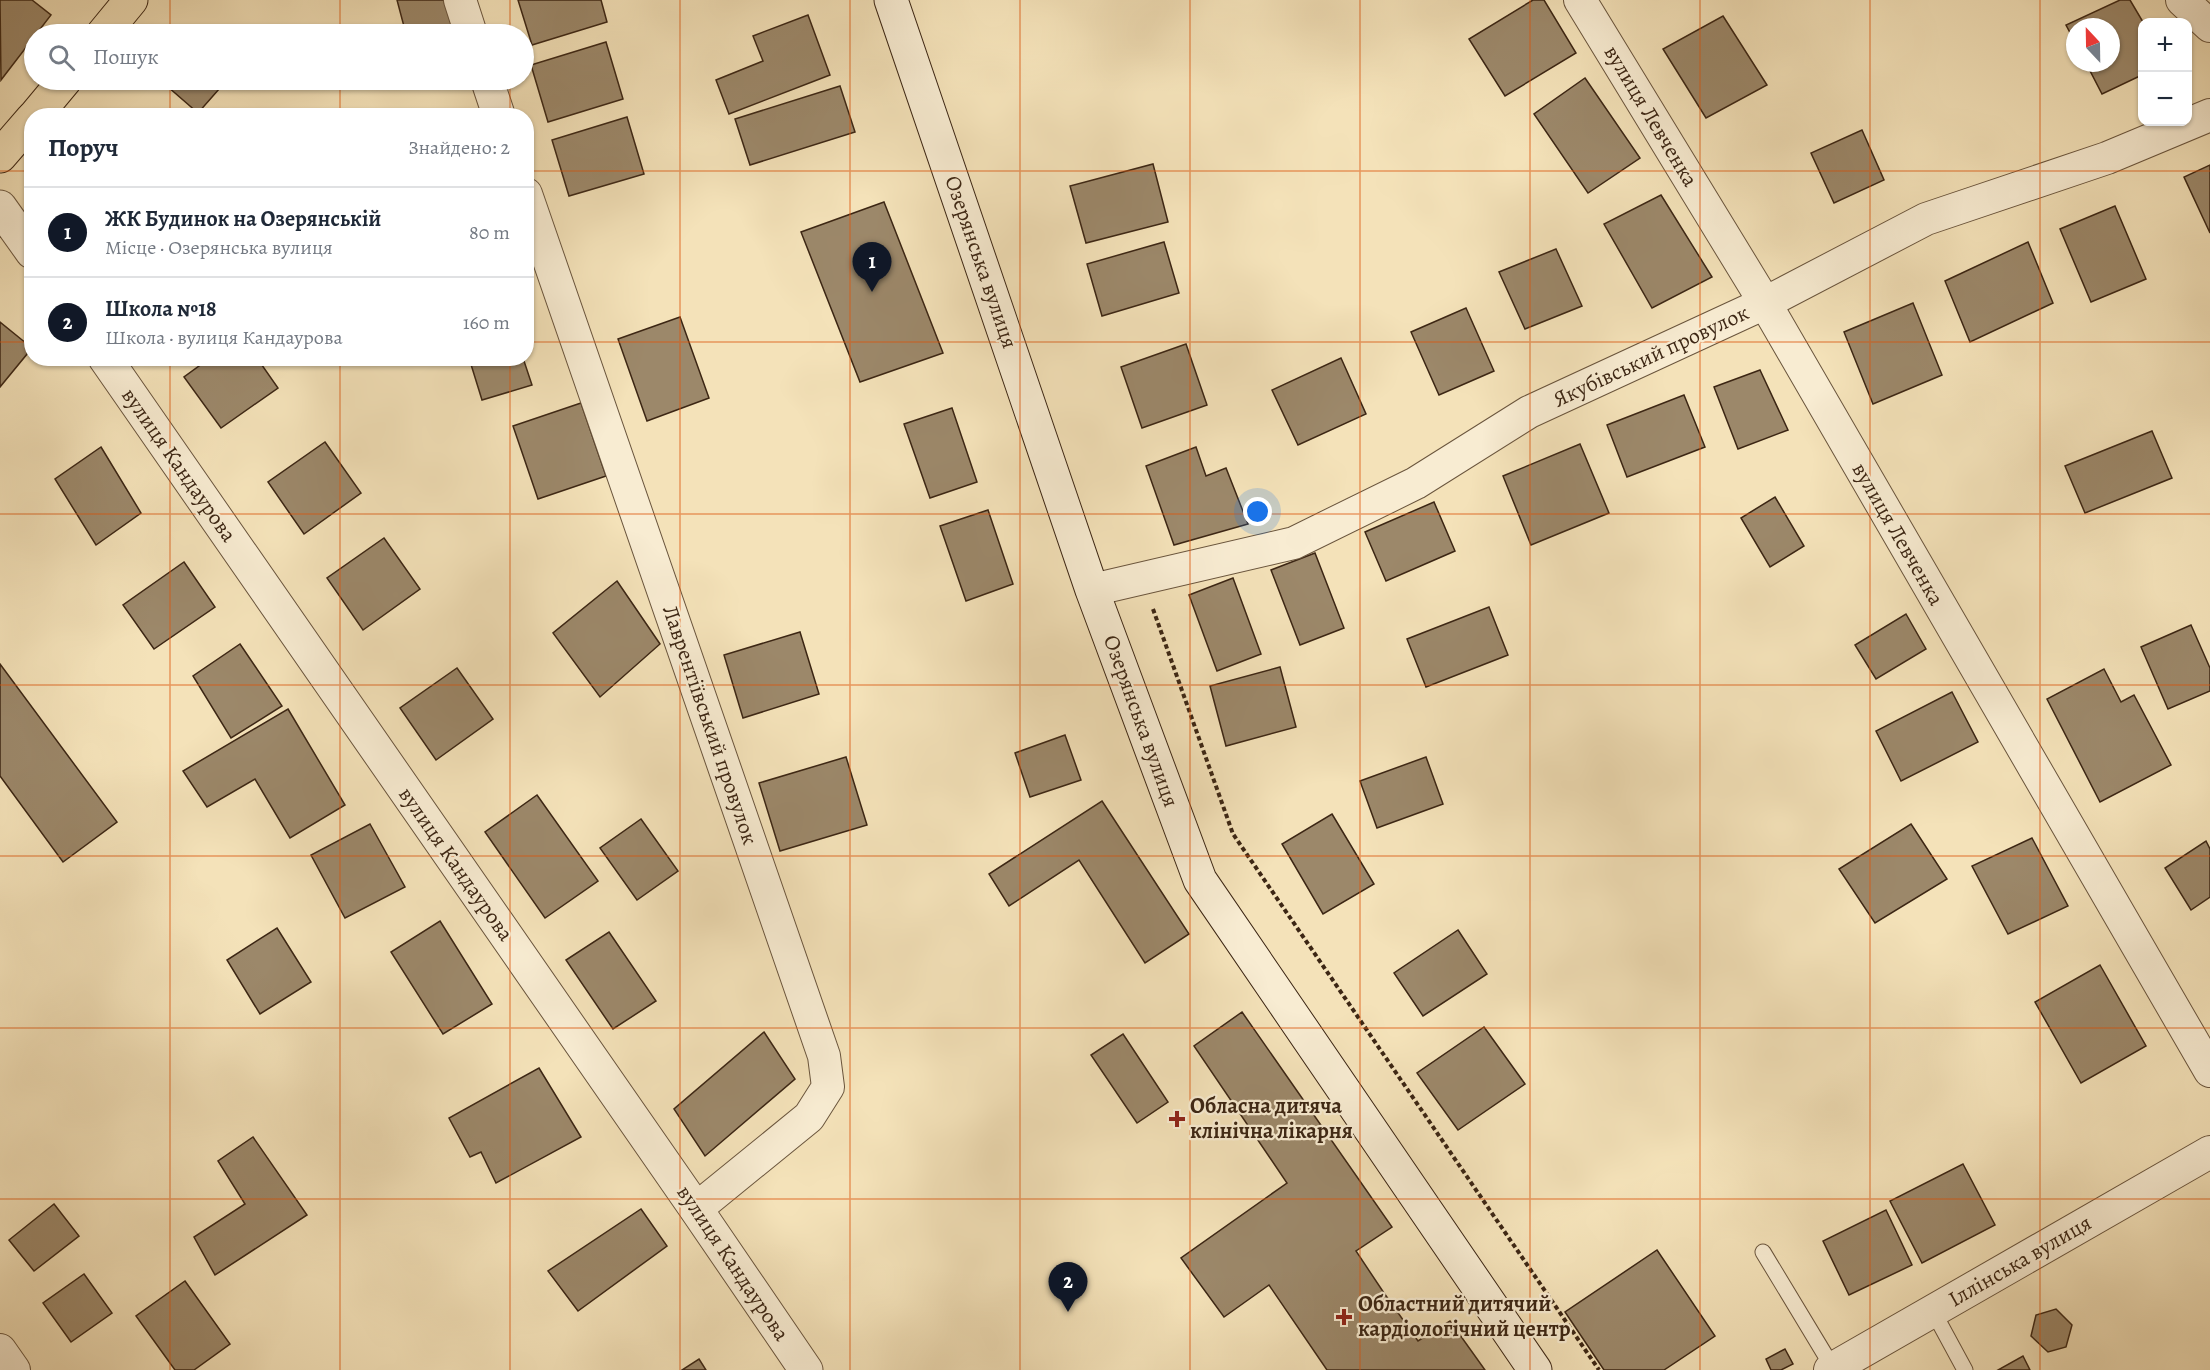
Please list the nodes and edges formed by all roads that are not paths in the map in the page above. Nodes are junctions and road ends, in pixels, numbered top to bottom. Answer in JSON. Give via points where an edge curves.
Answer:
{"nodes":[{"id":1,"x":131,"y":0,"type":"edge"},
{"id":2,"x":460,"y":0,"type":"edge"},
{"id":3,"x":891,"y":0,"type":"edge"},
{"id":4,"x":1580,"y":0,"type":"edge"},
{"id":5,"x":2182,"y":0,"type":"edge"},
{"id":6,"x":111,"y":24,"type":"edge"},
{"id":7,"x":468,"y":24,"type":"edge"},
{"id":8,"x":2210,"y":26,"type":"edge"},
{"id":9,"x":57,"y":90,"type":"edge"},
{"id":10,"x":490,"y":90,"type":"edge"},
{"id":11,"x":42,"y":108,"type":"edge"},
{"id":12,"x":496,"y":108,"type":"edge"},
{"id":13,"x":2210,"y":115,"type":"edge"},
{"id":14,"x":24,"y":128,"type":"edge"},
{"id":15,"x":0,"y":156,"type":"edge"},
{"id":16,"x":0,"y":207,"type":"edge"},
{"id":17,"x":534,"y":217,"type":"edge"},
{"id":18,"x":24,"y":241,"type":"edge"},
{"id":19,"x":1765,"y":303,"type":"junction"},
{"id":20,"x":111,"y":366,"type":"edge"},
{"id":21,"x":1092,"y":590,"type":"junction"},
{"id":22,"x":2210,"y":1071,"type":"edge"},
{"id":23,"x":2210,"y":1152,"type":"edge"},
{"id":24,"x":696,"y":1209,"type":"junction"},
{"id":25,"x":1762,"y":1252,"type":"dead end"},
{"id":26,"x":1933,"y":1311,"type":"junction"},
{"id":27,"x":0,"y":1350,"type":"edge"},
{"id":28,"x":1831,"y":1369,"type":"edge"},
{"id":29,"x":14,"y":1370,"type":"edge"},
{"id":30,"x":806,"y":1370,"type":"edge"},
{"id":31,"x":1535,"y":1370,"type":"edge"},
{"id":32,"x":1965,"y":1370,"type":"edge"}],
"edges":[{"from":1,"to":6,"type":"main road"},
{"from":2,"to":7,"type":"street"},
{"from":3,"to":21,"type":"main road","name":"Озерянська вулиця"},
{"from":4,"to":19,"type":"street","name":"вулиця Левченка"},
{"from":5,"to":8,"type":"street"},
{"from":9,"to":11,"type":"main road"},
{"from":10,"to":12,"type":"street"},
{"from":13,"to":19,"type":"street","name":"Якубівський провулок","via":[[2107,158],[1926,219]]},
{"from":14,"to":15,"type":"main road"},
{"from":16,"to":18,"type":"main road"},
{"from":17,"to":24,"type":"street","name":"Лаврентіївський провулок","via":[[824,1056],[828,1087],[809,1117]]},
{"from":19,"to":21,"type":"street","name":"Якубівський провулок","via":[[1529,412],[1416,483],[1294,543]]},
{"from":19,"to":22,"type":"street","name":"вулиця Левченка"},
{"from":20,"to":24,"type":"main road","name":"вулиця Кандаурова"},
{"from":21,"to":31,"type":"main road","name":"Озерянська вулиця","via":[[1200,880]]},
{"from":23,"to":26,"type":"street","name":"Іллінська вулиця"},
{"from":24,"to":30,"type":"main road","name":"вулиця Кандаурова"},
{"from":25,"to":28,"type":"lane"},
{"from":26,"to":28,"type":"street","name":"Іллінська вулиця"},
{"from":26,"to":32,"type":"lane"},
{"from":27,"to":29,"type":"street"}]}
